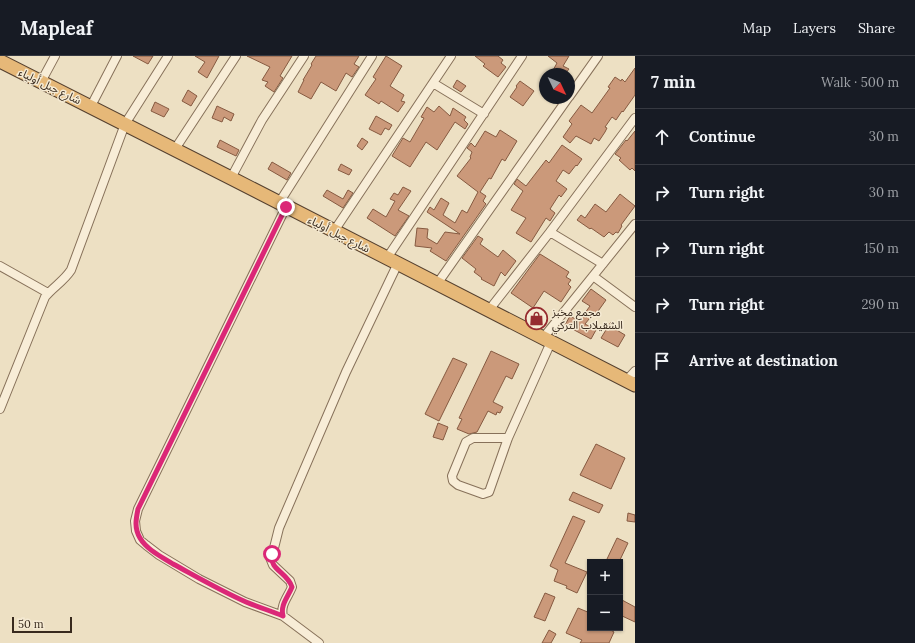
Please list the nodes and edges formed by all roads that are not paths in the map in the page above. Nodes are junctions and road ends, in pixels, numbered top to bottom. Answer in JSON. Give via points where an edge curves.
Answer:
{"nodes":[{"id":1,"x":55,"y":56,"type":"edge"},
{"id":2,"x":118,"y":56,"type":"edge"},
{"id":3,"x":168,"y":56,"type":"edge"},
{"id":4,"x":236,"y":56,"type":"edge"},
{"id":5,"x":304,"y":56,"type":"edge"},
{"id":6,"x":372,"y":56,"type":"edge"},
{"id":7,"x":450,"y":56,"type":"edge"},
{"id":8,"x":522,"y":56,"type":"edge"},
{"id":9,"x":598,"y":56,"type":"edge"},
{"id":10,"x":0,"y":61,"type":"edge"},
{"id":11,"x":41,"y":82,"type":"junction"},
{"id":12,"x":434,"y":83,"type":"junction"},
{"id":13,"x":575,"y":89,"type":"edge"},
{"id":14,"x":564,"y":104,"type":"edge"},
{"id":15,"x":91,"y":106,"type":"junction"},
{"id":16,"x":484,"y":114,"type":"junction"},
{"id":17,"x":635,"y":118,"type":"edge"},
{"id":18,"x":126,"y":124,"type":"junction"},
{"id":19,"x":175,"y":149,"type":"junction"},
{"id":20,"x":231,"y":178,"type":"junction"},
{"id":21,"x":283,"y":205,"type":"junction"},
{"id":22,"x":635,"y":224,"type":"edge"},
{"id":23,"x":334,"y":231,"type":"junction"},
{"id":24,"x":550,"y":232,"type":"junction"},
{"id":25,"x":392,"y":261,"type":"junction"},
{"id":26,"x":603,"y":264,"type":"junction"},
{"id":27,"x":0,"y":266,"type":"edge"},
{"id":28,"x":593,"y":276,"type":"junction"},
{"id":29,"x":437,"y":284,"type":"junction"},
{"id":30,"x":48,"y":293,"type":"junction"},
{"id":31,"x":635,"y":307,"type":"edge"},
{"id":32,"x":489,"y":310,"type":"junction"},
{"id":33,"x":547,"y":340,"type":"junction"},
{"id":34,"x":635,"y":371,"type":"edge"},
{"id":35,"x":630,"y":383,"type":"edge"},
{"id":36,"x":0,"y":409,"type":"edge"},
{"id":37,"x":508,"y":438,"type":"junction"},
{"id":38,"x":283,"y":616,"type":"junction"},
{"id":39,"x":319,"y":643,"type":"edge"}],
"edges":[{"from":1,"to":11,"type":"street"},
{"from":2,"to":15,"type":"street"},
{"from":3,"to":18,"type":"street"},
{"from":4,"to":19,"type":"street"},
{"from":5,"to":20,"type":"street","via":[[262,120]]},
{"from":6,"to":21,"type":"street"},
{"from":7,"to":12,"type":"street"},
{"from":8,"to":16,"type":"street"},
{"from":9,"to":13,"type":"street"},
{"from":10,"to":11,"type":"highway","name":"شارع جبل أولياء"},
{"from":11,"to":15,"type":"highway","name":"شارع جبل أولياء"},
{"from":12,"to":16,"type":"street"},
{"from":12,"to":23,"type":"street"},
{"from":14,"to":29,"type":"street"},
{"from":15,"to":18,"type":"highway","name":"شارع جبل أولياء"},
{"from":16,"to":25,"type":"street"},
{"from":17,"to":24,"type":"street"},
{"from":18,"to":19,"type":"highway","name":"شارع جبل أولياء"},
{"from":18,"to":30,"type":"street","via":[[71,270],[60,284]]},
{"from":19,"to":20,"type":"highway","name":"شارع جبل أولياء"},
{"from":20,"to":21,"type":"highway","name":"شارع جبل أولياء"},
{"from":21,"to":23,"type":"highway","name":"شارع جبل أولياء"},
{"from":21,"to":38,"type":"street","via":[[138,509],[136,521],[136,531],[140,540],[159,555],[199,579],[246,602]]},
{"from":22,"to":26,"type":"street"},
{"from":23,"to":25,"type":"highway","name":"شارع جبل أولياء"},
{"from":24,"to":26,"type":"street"},
{"from":24,"to":32,"type":"street"},
{"from":25,"to":29,"type":"highway","name":"شارع جبل أولياء"},
{"from":25,"to":38,"type":"street","via":[[280,528],[271,560],[273,566],[290,581],[292,587],[283,605]]},
{"from":26,"to":28,"type":"street"},
{"from":27,"to":30,"type":"street"},
{"from":28,"to":31,"type":"street"},
{"from":28,"to":33,"type":"street"},
{"from":29,"to":32,"type":"highway","name":"شارع جبل أولياء"},
{"from":30,"to":36,"type":"street","via":[[35,317]]},
{"from":32,"to":33,"type":"highway","name":"شارع جبل أولياء"},
{"from":33,"to":35,"type":"highway","name":"شارع جبل أولياء"},
{"from":33,"to":37,"type":"street"},
{"from":34,"to":35,"type":"street"},
{"from":37,"to":37,"type":"street","via":[[489,492],[483,494],[454,482],[452,476],[466,442],[473,438]]},
{"from":38,"to":39,"type":"street"}]}
